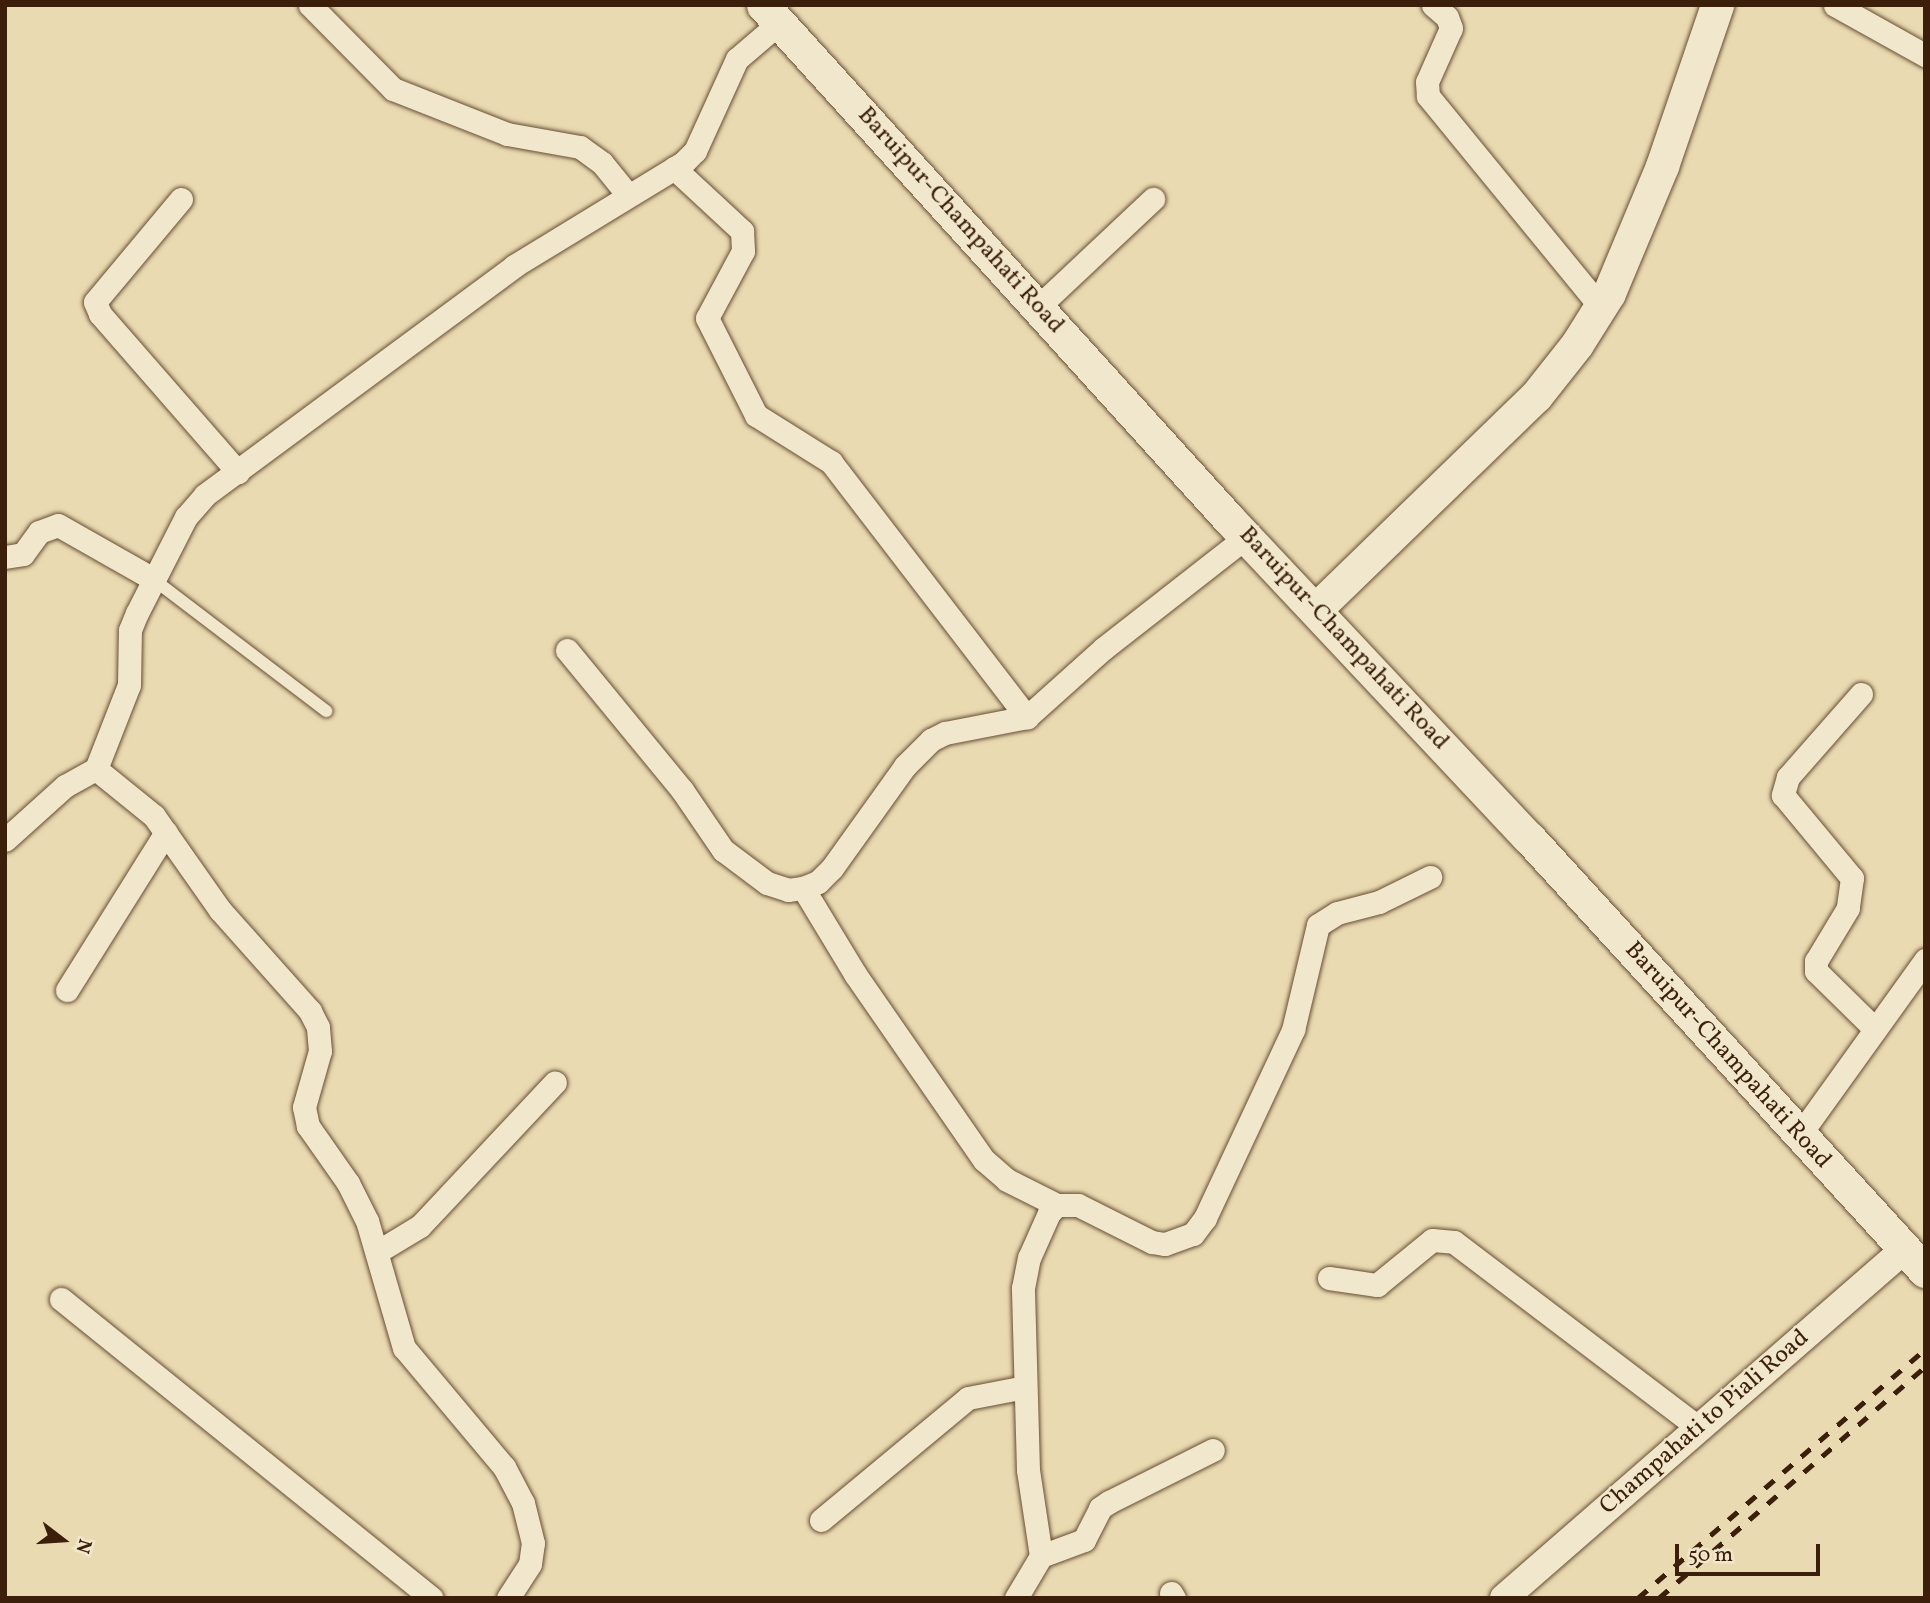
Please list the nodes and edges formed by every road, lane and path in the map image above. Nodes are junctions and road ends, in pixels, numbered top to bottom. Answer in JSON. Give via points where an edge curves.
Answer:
{"nodes":[{"id":1,"x":310,"y":5,"type":"edge"},
{"id":2,"x":1433,"y":5,"type":"edge"},
{"id":3,"x":1717,"y":5,"type":"edge"},
{"id":4,"x":1835,"y":5,"type":"edge"},
{"id":5,"x":771,"y":14,"type":"edge"},
{"id":6,"x":1925,"y":55,"type":"edge"},
{"id":7,"x":674,"y":168,"type":"junction"},
{"id":8,"x":627,"y":194,"type":"junction"},
{"id":9,"x":181,"y":199,"type":"dead end"},
{"id":10,"x":1153,"y":199,"type":"dead end"},
{"id":11,"x":1600,"y":306,"type":"junction"},
{"id":12,"x":1038,"y":307,"type":"junction"},
{"id":13,"x":238,"y":472,"type":"junction"},
{"id":14,"x":1247,"y":537,"type":"junction"},
{"id":15,"x":5,"y":557,"type":"edge"},
{"id":16,"x":153,"y":579,"type":"junction"},
{"id":17,"x":1315,"y":610,"type":"junction"},
{"id":18,"x":567,"y":650,"type":"dead end"},
{"id":19,"x":1861,"y":694,"type":"dead end"},
{"id":20,"x":326,"y":710,"type":"dead end"},
{"id":21,"x":1027,"y":717,"type":"junction"},
{"id":22,"x":96,"y":769,"type":"junction"},
{"id":23,"x":166,"y":832,"type":"junction"},
{"id":24,"x":5,"y":841,"type":"edge"},
{"id":25,"x":1430,"y":877,"type":"dead end"},
{"id":26,"x":803,"y":888,"type":"junction"},
{"id":27,"x":1925,"y":960,"type":"edge"},
{"id":28,"x":67,"y":990,"type":"dead end"},
{"id":29,"x":1875,"y":1030,"type":"junction"},
{"id":30,"x":555,"y":1082,"type":"dead end"},
{"id":31,"x":1798,"y":1137,"type":"junction"},
{"id":32,"x":1057,"y":1205,"type":"junction"},
{"id":33,"x":377,"y":1252,"type":"junction"},
{"id":34,"x":1915,"y":1260,"type":"edge"},
{"id":35,"x":1329,"y":1278,"type":"dead end"},
{"id":36,"x":61,"y":1299,"type":"dead end"},
{"id":37,"x":1025,"y":1387,"type":"junction"},
{"id":38,"x":1699,"y":1428,"type":"junction"},
{"id":39,"x":1213,"y":1450,"type":"dead end"},
{"id":40,"x":821,"y":1520,"type":"dead end"},
{"id":41,"x":1041,"y":1556,"type":"junction"},
{"id":42,"x":518,"y":1594,"type":"edge"},
{"id":43,"x":431,"y":1598,"type":"edge"},
{"id":44,"x":1016,"y":1598,"type":"edge"},
{"id":45,"x":1504,"y":1598,"type":"edge"}],
"edges":[{"from":1,"to":8,"type":"street","via":[[393,89],[507,134],[580,147],[602,163]]},
{"from":2,"to":11,"type":"street","via":[[1447,17],[1451,28],[1427,82],[1428,96]]},
{"from":3,"to":11,"type":"main road","via":[[1662,166]]},
{"from":4,"to":6,"type":"street"},
{"from":5,"to":7,"type":"street","via":[[737,59],[695,151]]},
{"from":5,"to":12,"type":"main road","name":"Baruipur-Champahati Road"},
{"from":7,"to":8,"type":"street"},
{"from":7,"to":21,"type":"street","via":[[742,231],[743,251],[707,317],[756,415],[831,462]]},
{"from":8,"to":13,"type":"street","via":[[514,266]]},
{"from":9,"to":13,"type":"street","via":[[95,302],[100,314]]},
{"from":10,"to":12,"type":"street"},
{"from":11,"to":17,"type":"main road","via":[[1536,396]]},
{"from":12,"to":14,"type":"main road","name":"Baruipur-Champahati Road"},
{"from":13,"to":16,"type":"street","via":[[205,495],[186,517]]},
{"from":14,"to":17,"type":"main road","name":"Baruipur-Champahati Road"},
{"from":14,"to":21,"type":"street","via":[[1104,648]]},
{"from":15,"to":16,"type":"street","via":[[23,554],[39,532],[58,525]]},
{"from":16,"to":20,"type":"lane"},
{"from":16,"to":22,"type":"street","via":[[130,630],[129,685]]},
{"from":17,"to":31,"type":"main road","name":"Baruipur-Champahati Road","via":[[1530,838]]},
{"from":18,"to":26,"type":"street","via":[[682,790],[723,850],[767,883],[789,890]]},
{"from":19,"to":29,"type":"street","via":[[1788,777],[1783,795],[1852,878],[1848,908],[1816,961],[1816,971]]},
{"from":21,"to":26,"type":"street","via":[[944,733],[931,740],[905,766],[832,868],[818,882]]},
{"from":22,"to":23,"type":"street","via":[[154,816]]},
{"from":22,"to":24,"type":"street","via":[[65,786]]},
{"from":23,"to":28,"type":"street"},
{"from":23,"to":33,"type":"street","via":[[220,910],[310,1011],[318,1027],[320,1051],[304,1107],[308,1126],[348,1183]]},
{"from":25,"to":32,"type":"street","via":[[1318,925],[1293,1030],[1205,1218],[1193,1234],[1165,1244],[1152,1242],[1078,1205]]},
{"from":26,"to":32,"type":"street","via":[[855,974],[984,1160],[1007,1180]]},
{"from":27,"to":29,"type":"street"},
{"from":29,"to":31,"type":"street"},
{"from":30,"to":33,"type":"street","via":[[420,1226]]},
{"from":31,"to":34,"type":"main road","name":"Baruipur-Champahati Road"},
{"from":32,"to":37,"type":"street","via":[[1038,1235],[1023,1289]]},
{"from":33,"to":42,"type":"street","via":[[404,1348],[504,1467],[523,1503],[533,1543]]},
{"from":34,"to":38,"type":"street","name":"Champahati to Piali Road"},
{"from":35,"to":38,"type":"street","via":[[1377,1285],[1432,1240],[1454,1242]]},
{"from":36,"to":43,"type":"street"},
{"from":37,"to":40,"type":"street","via":[[968,1398]]},
{"from":37,"to":41,"type":"street","via":[[1028,1470]]},
{"from":38,"to":45,"type":"street","name":"Champahati to Piali Road"},
{"from":39,"to":41,"type":"street","via":[[1109,1502],[1100,1508],[1084,1540]]},
{"from":41,"to":44,"type":"street"}]}
